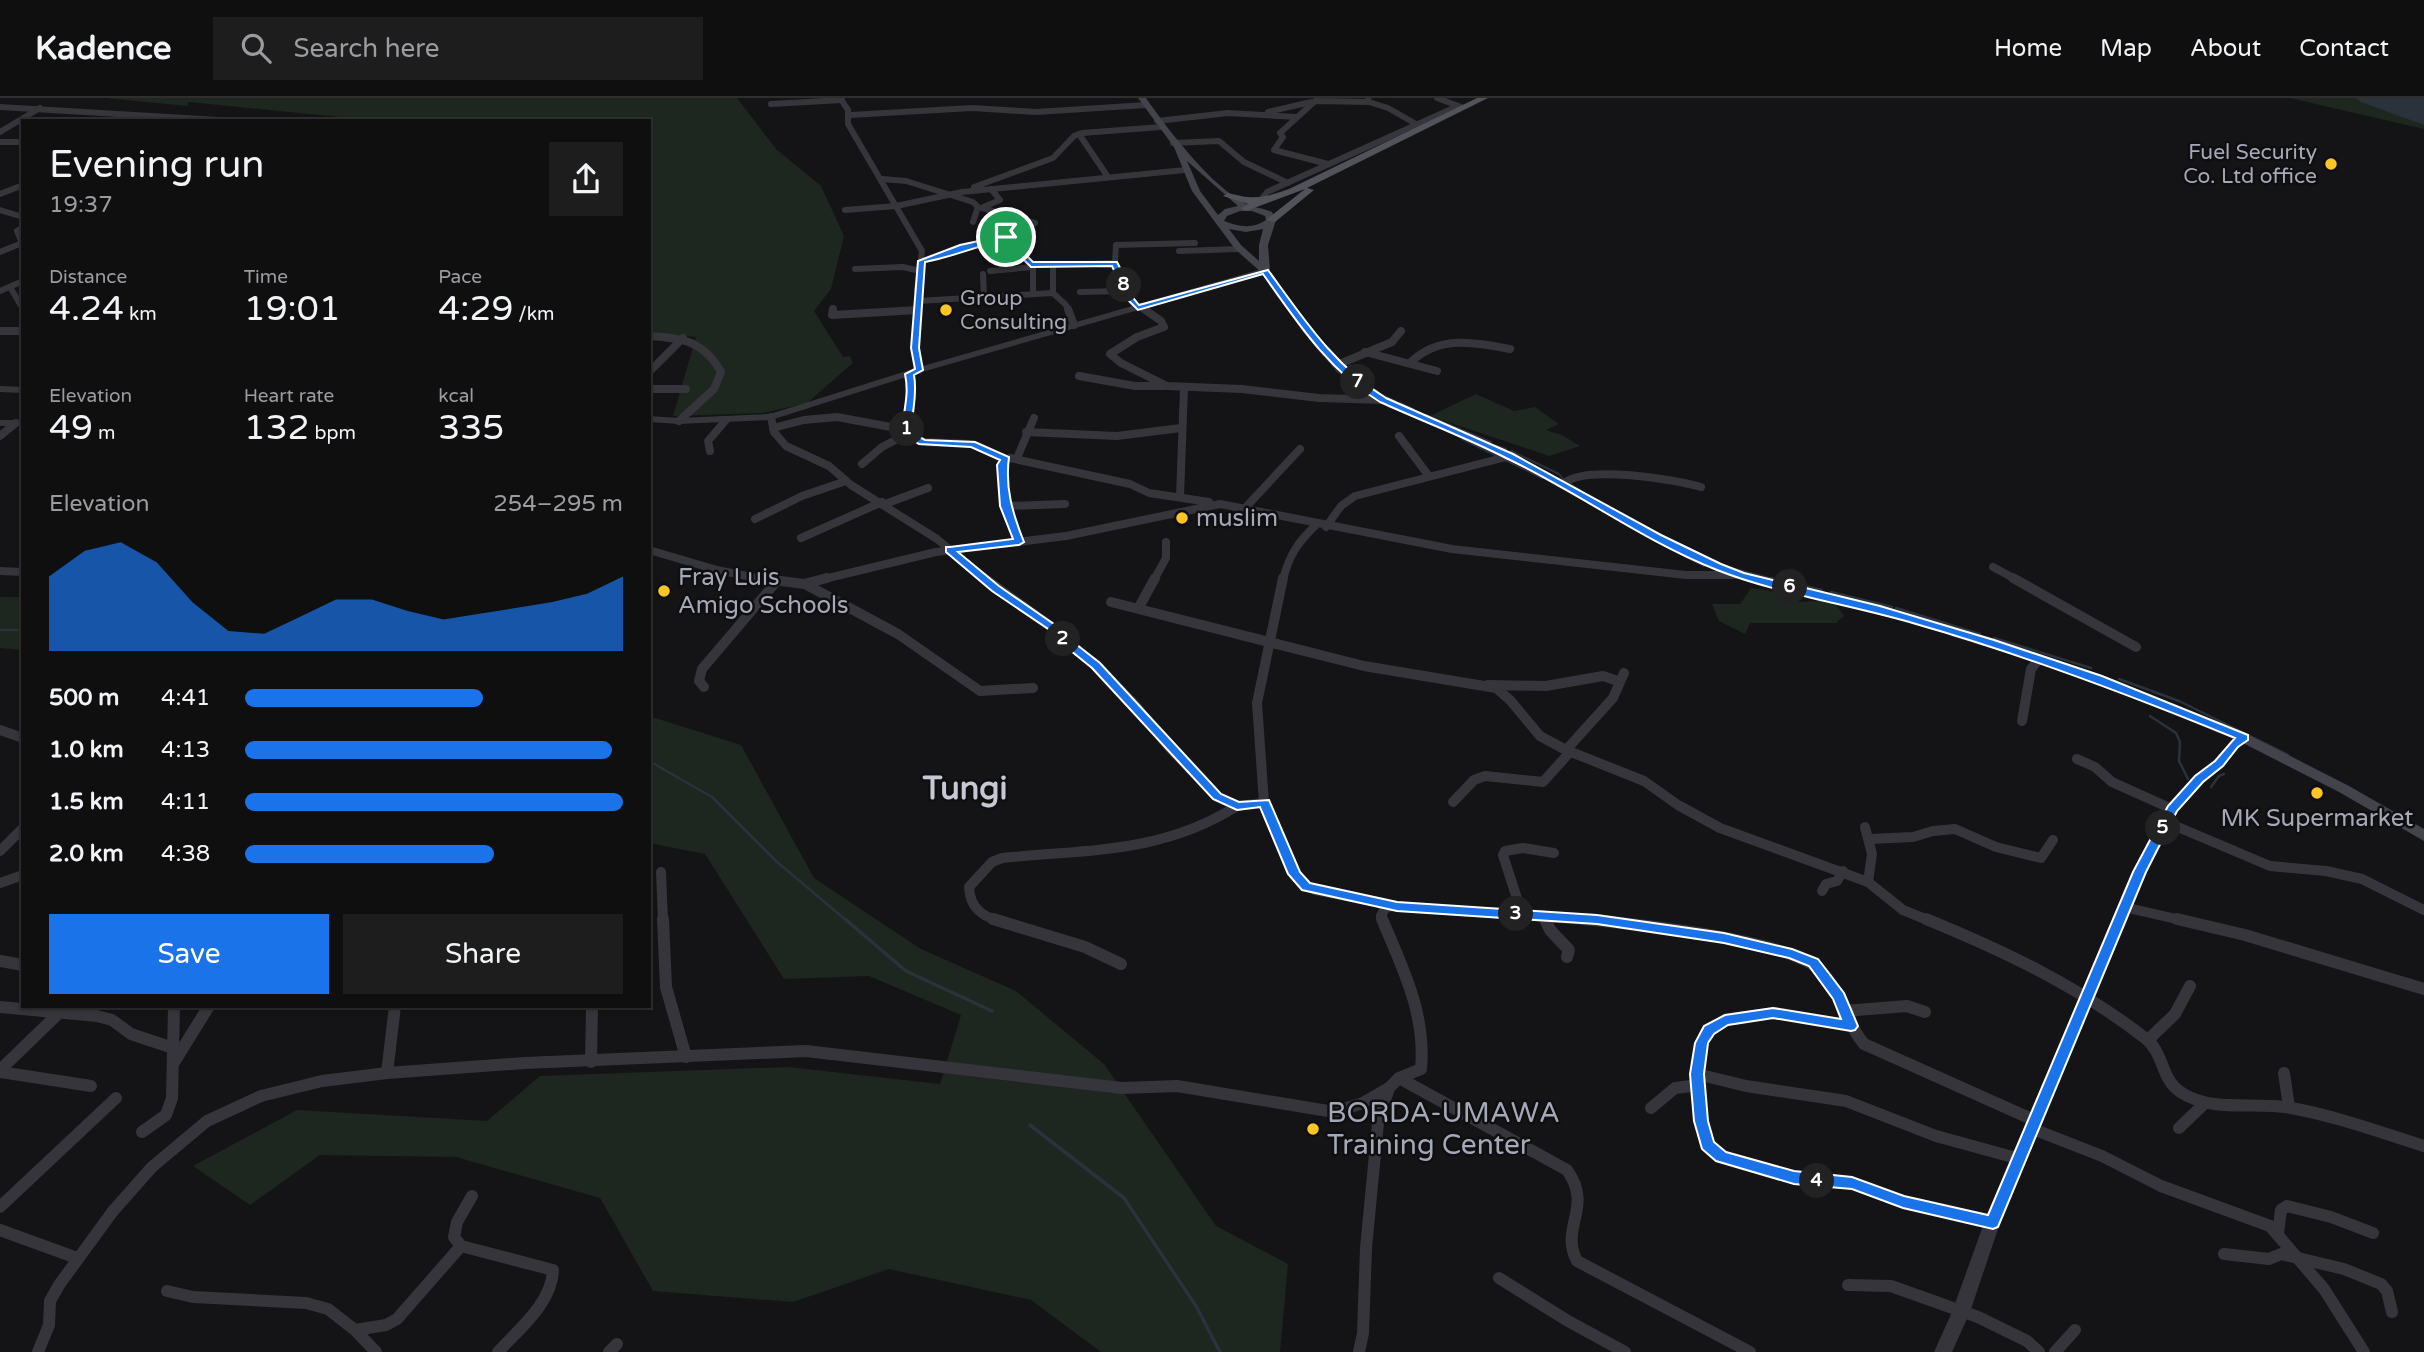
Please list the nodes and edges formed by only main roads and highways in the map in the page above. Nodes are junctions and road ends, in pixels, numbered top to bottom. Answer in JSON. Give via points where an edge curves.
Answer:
{"nodes":[{"id":1,"x":1484,"y":98,"type":"edge"},
{"id":2,"x":1497,"y":98,"type":"edge"},
{"id":3,"x":1144,"y":102,"type":"edge"},
{"id":4,"x":1176,"y":146,"type":"junction"},
{"id":5,"x":1228,"y":196,"type":"junction"},
{"id":6,"x":1279,"y":196,"type":"junction"},
{"id":7,"x":1246,"y":208,"type":"junction"},
{"id":8,"x":1221,"y":222,"type":"junction"},
{"id":9,"x":1270,"y":222,"type":"junction"},
{"id":10,"x":1265,"y":271,"type":"junction"},
{"id":11,"x":2424,"y":836,"type":"edge"}],
"edges":[{"from":1,"to":6,"type":"main road"},
{"from":2,"to":9,"type":"main road","via":[[1322,183]]},
{"from":3,"to":4,"type":"main road"},
{"from":4,"to":5,"type":"main road"},
{"from":4,"to":8,"type":"main road","via":[[1196,191]]},
{"from":5,"to":6,"type":"main road","via":[[1245,201]]},
{"from":5,"to":7,"type":"main road"},
{"from":6,"to":7,"type":"main road"},
{"from":7,"to":8,"type":"main road","via":[[1227,211]]},
{"from":7,"to":9,"type":"main road","via":[[1264,211]]},
{"from":8,"to":9,"type":"main road","via":[[1244,229]]},
{"from":8,"to":10,"type":"main road","via":[[1239,249]]},
{"from":9,"to":10,"type":"main road","via":[[1263,247]]},
{"from":10,"to":11,"type":"main road","via":[[1338,365],[1383,400],[1510,456],[1657,537],[1740,575],[1876,608],[2110,683],[2244,737]]}]}
